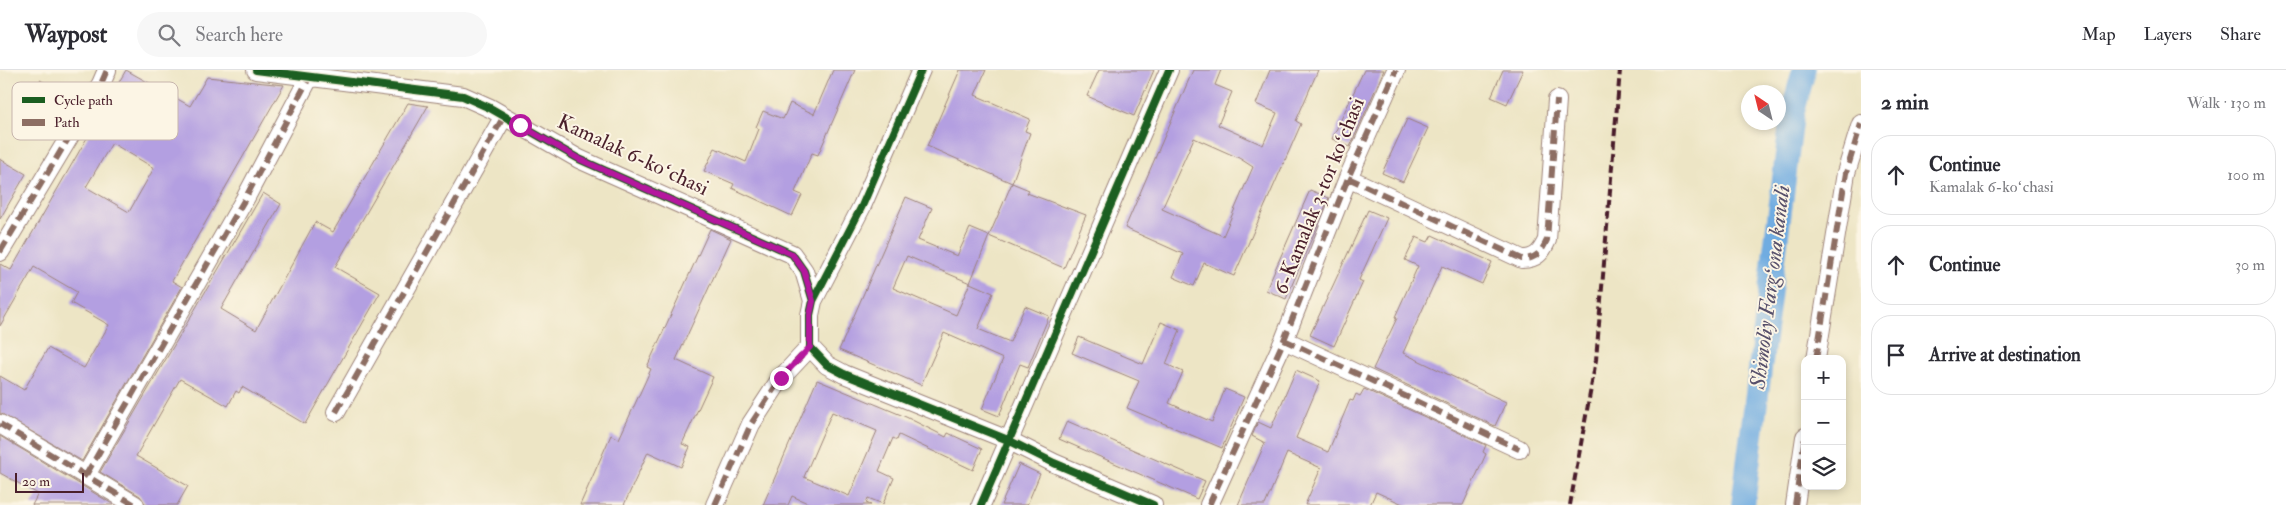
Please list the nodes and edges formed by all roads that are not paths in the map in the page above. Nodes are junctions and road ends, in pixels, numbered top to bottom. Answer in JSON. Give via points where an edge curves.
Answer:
{"nodes":[{"id":1,"x":107,"y":70,"type":"edge"},
{"id":2,"x":256,"y":70,"type":"edge"},
{"id":3,"x":921,"y":70,"type":"edge"},
{"id":4,"x":1169,"y":70,"type":"edge"},
{"id":5,"x":1396,"y":70,"type":"edge"},
{"id":6,"x":310,"y":76,"type":"junction"},
{"id":7,"x":102,"y":82,"type":"edge"},
{"id":8,"x":1558,"y":100,"type":"dead end"},
{"id":9,"x":504,"y":116,"type":"junction"},
{"id":10,"x":1861,"y":124,"type":"edge"},
{"id":11,"x":67,"y":140,"type":"edge"},
{"id":12,"x":1348,"y":178,"type":"junction"},
{"id":13,"x":0,"y":252,"type":"edge"},
{"id":14,"x":813,"y":301,"type":"junction"},
{"id":15,"x":1284,"y":340,"type":"junction"},
{"id":16,"x":810,"y":347,"type":"junction"},
{"id":17,"x":1817,"y":355,"type":"edge"},
{"id":18,"x":336,"y":412,"type":"dead end"},
{"id":19,"x":0,"y":424,"type":"edge"},
{"id":20,"x":1008,"y":440,"type":"junction"},
{"id":21,"x":1804,"y":445,"type":"edge"},
{"id":22,"x":1519,"y":449,"type":"dead end"},
{"id":23,"x":86,"y":475,"type":"junction"},
{"id":24,"x":135,"y":505,"type":"edge"},
{"id":25,"x":715,"y":505,"type":"edge"},
{"id":26,"x":981,"y":505,"type":"edge"},
{"id":27,"x":1153,"y":505,"type":"edge"},
{"id":28,"x":1209,"y":505,"type":"edge"},
{"id":29,"x":1795,"y":505,"type":"edge"}],
"edges":[{"from":1,"to":7,"type":"street"},
{"from":2,"to":6,"type":"street","name":"Kamalak 6-koʻchasi"},
{"from":3,"to":14,"type":"street","via":[[862,206]]},
{"from":4,"to":20,"type":"street"},
{"from":5,"to":12,"type":"street","name":"6-Kamalak 3-tor koʻchasi"},
{"from":6,"to":9,"type":"street","name":"Kamalak 6-koʻchasi","via":[[462,96]]},
{"from":6,"to":23,"type":"street","via":[[246,197]]},
{"from":8,"to":12,"type":"street","via":[[1547,240],[1541,252],[1531,259],[1522,259]]},
{"from":9,"to":14,"type":"street","name":"Kamalak 6-koʻchasi","via":[[579,159],[792,254],[804,271]]},
{"from":9,"to":18,"type":"street"},
{"from":10,"to":17,"type":"street","via":[[1846,173]]},
{"from":11,"to":13,"type":"street"},
{"from":12,"to":15,"type":"street","name":"6-Kamalak 3-tor koʻchasi"},
{"from":14,"to":16,"type":"street"},
{"from":15,"to":22,"type":"street"},
{"from":15,"to":28,"type":"street","name":"6-Kamalak 3-tor koʻchasi"},
{"from":16,"to":20,"type":"street","via":[[827,365],[844,374]]},
{"from":16,"to":25,"type":"street","via":[[781,378],[750,424]]},
{"from":19,"to":23,"type":"street"},
{"from":20,"to":26,"type":"street"},
{"from":20,"to":27,"type":"street"},
{"from":21,"to":29,"type":"street"},
{"from":23,"to":24,"type":"street"}]}
